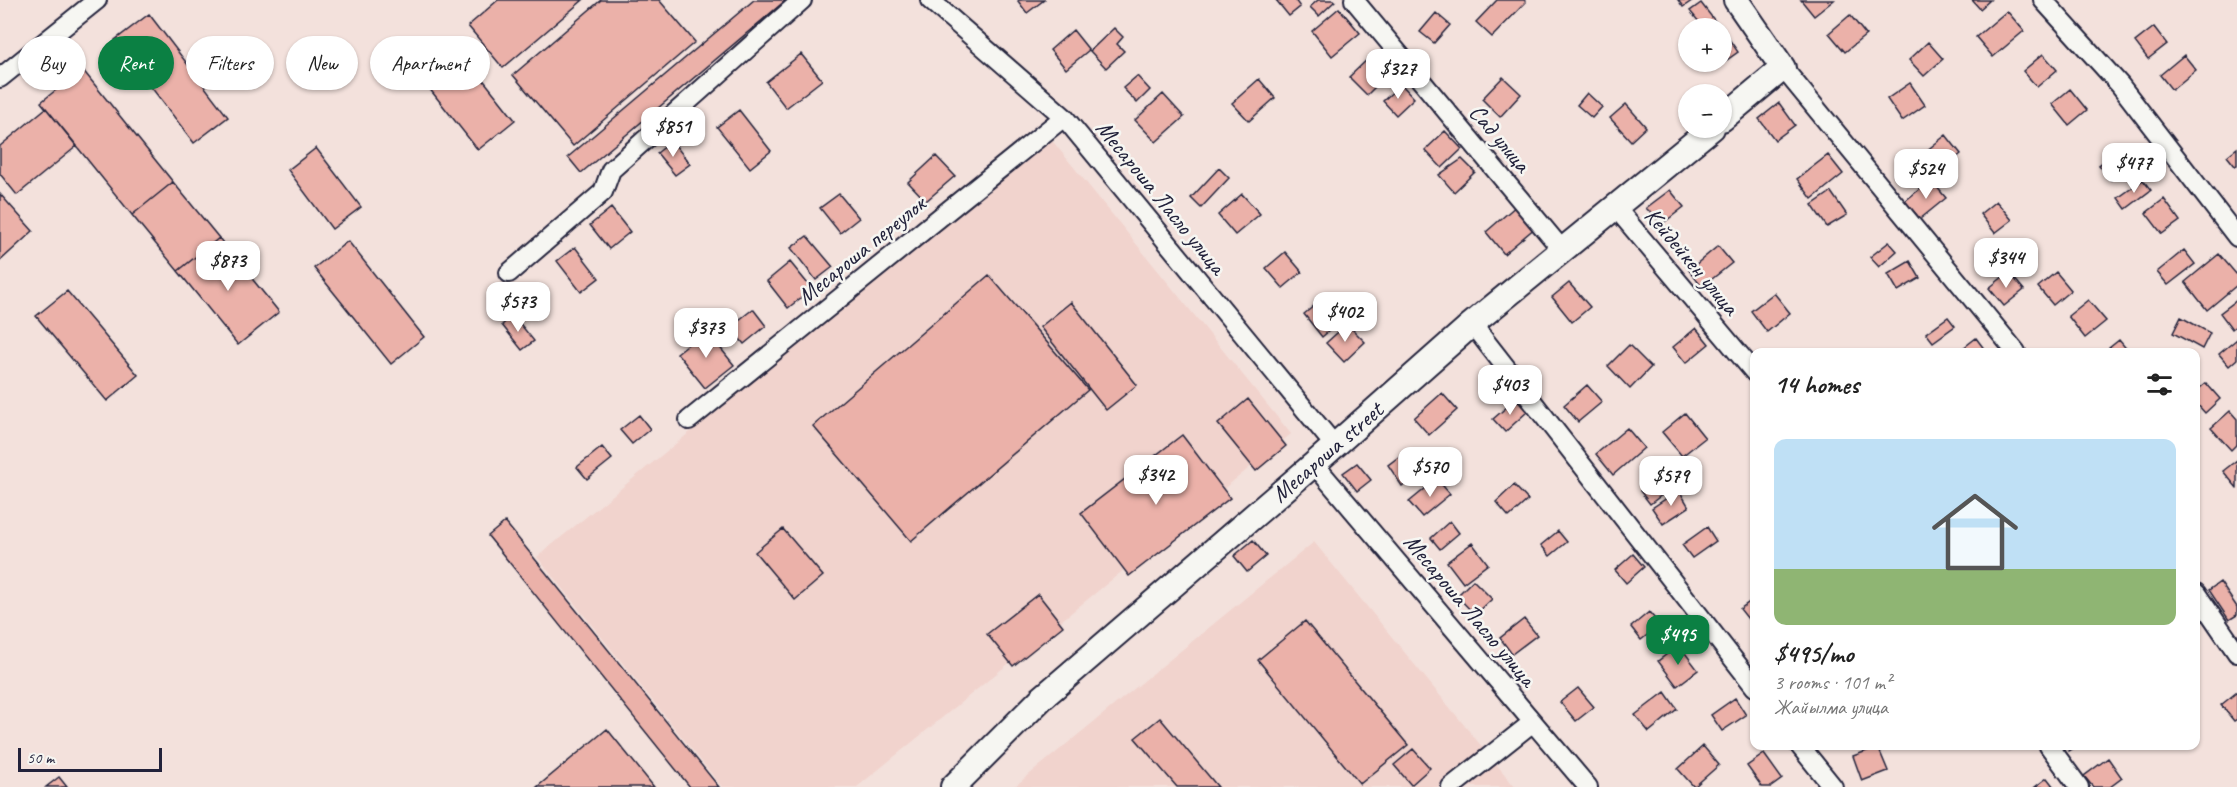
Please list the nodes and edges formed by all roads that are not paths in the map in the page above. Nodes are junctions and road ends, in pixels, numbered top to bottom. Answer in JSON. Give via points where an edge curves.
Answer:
{"nodes":[{"id":1,"x":97,"y":0,"type":"edge"},
{"id":2,"x":802,"y":0,"type":"edge"},
{"id":3,"x":930,"y":0,"type":"edge"},
{"id":4,"x":1354,"y":0,"type":"edge"},
{"id":5,"x":1736,"y":0,"type":"edge"},
{"id":6,"x":2043,"y":0,"type":"edge"},
{"id":7,"x":1784,"y":68,"type":"junction"},
{"id":8,"x":0,"y":78,"type":"edge"},
{"id":9,"x":1732,"y":111,"type":"edge"},
{"id":10,"x":1064,"y":117,"type":"junction"},
{"id":11,"x":1700,"y":138,"type":"edge"},
{"id":12,"x":1616,"y":208,"type":"junction"},
{"id":13,"x":2237,"y":237,"type":"edge"},
{"id":14,"x":1563,"y":251,"type":"junction"},
{"id":15,"x":509,"y":273,"type":"dead end"},
{"id":16,"x":1472,"y":324,"type":"junction"},
{"id":17,"x":2013,"y":348,"type":"edge"},
{"id":18,"x":1750,"y":366,"type":"edge"},
{"id":19,"x":689,"y":420,"type":"dead end"},
{"id":20,"x":1335,"y":446,"type":"junction"},
{"id":21,"x":1314,"y":464,"type":"junction"},
{"id":22,"x":2200,"y":599,"type":"edge"},
{"id":23,"x":2237,"y":653,"type":"edge"},
{"id":24,"x":1750,"y":681,"type":"edge"},
{"id":25,"x":1533,"y":722,"type":"junction"},
{"id":26,"x":1803,"y":750,"type":"edge"},
{"id":27,"x":2052,"y":750,"type":"edge"},
{"id":28,"x":953,"y":787,"type":"edge"},
{"id":29,"x":1451,"y":787,"type":"edge"},
{"id":30,"x":1588,"y":787,"type":"edge"},
{"id":31,"x":1833,"y":787,"type":"edge"},
{"id":32,"x":2079,"y":787,"type":"edge"}],
"edges":[{"from":1,"to":8,"type":"street"},
{"from":2,"to":15,"type":"street","via":[[611,170],[603,192]]},
{"from":3,"to":10,"type":"street","name":"Месароша Ласло улица"},
{"from":4,"to":14,"type":"street","name":"Сад улица"},
{"from":5,"to":7,"type":"street"},
{"from":6,"to":13,"type":"street","via":[[2120,85]]},
{"from":7,"to":9,"type":"street"},
{"from":7,"to":17,"type":"street"},
{"from":10,"to":19,"type":"street","name":"Месароша переулок"},
{"from":10,"to":20,"type":"street","name":"Месароша Ласло улица"},
{"from":11,"to":12,"type":"street","name":"Месароша street"},
{"from":12,"to":14,"type":"street","name":"Месароша street"},
{"from":12,"to":18,"type":"street","name":"Кейдейкен улица"},
{"from":14,"to":16,"type":"street","name":"Месароша street"},
{"from":16,"to":20,"type":"street","name":"Месароша street"},
{"from":16,"to":24,"type":"street"},
{"from":20,"to":21,"type":"street","name":"Месароша street"},
{"from":21,"to":25,"type":"street","name":"Месароша Ласло улица"},
{"from":21,"to":28,"type":"street","name":"Месароша street","via":[[1042,698]]},
{"from":22,"to":23,"type":"street"},
{"from":25,"to":29,"type":"street"},
{"from":25,"to":30,"type":"street","name":"Месароша Ласло улица"},
{"from":26,"to":31,"type":"street"},
{"from":27,"to":32,"type":"street"}]}
